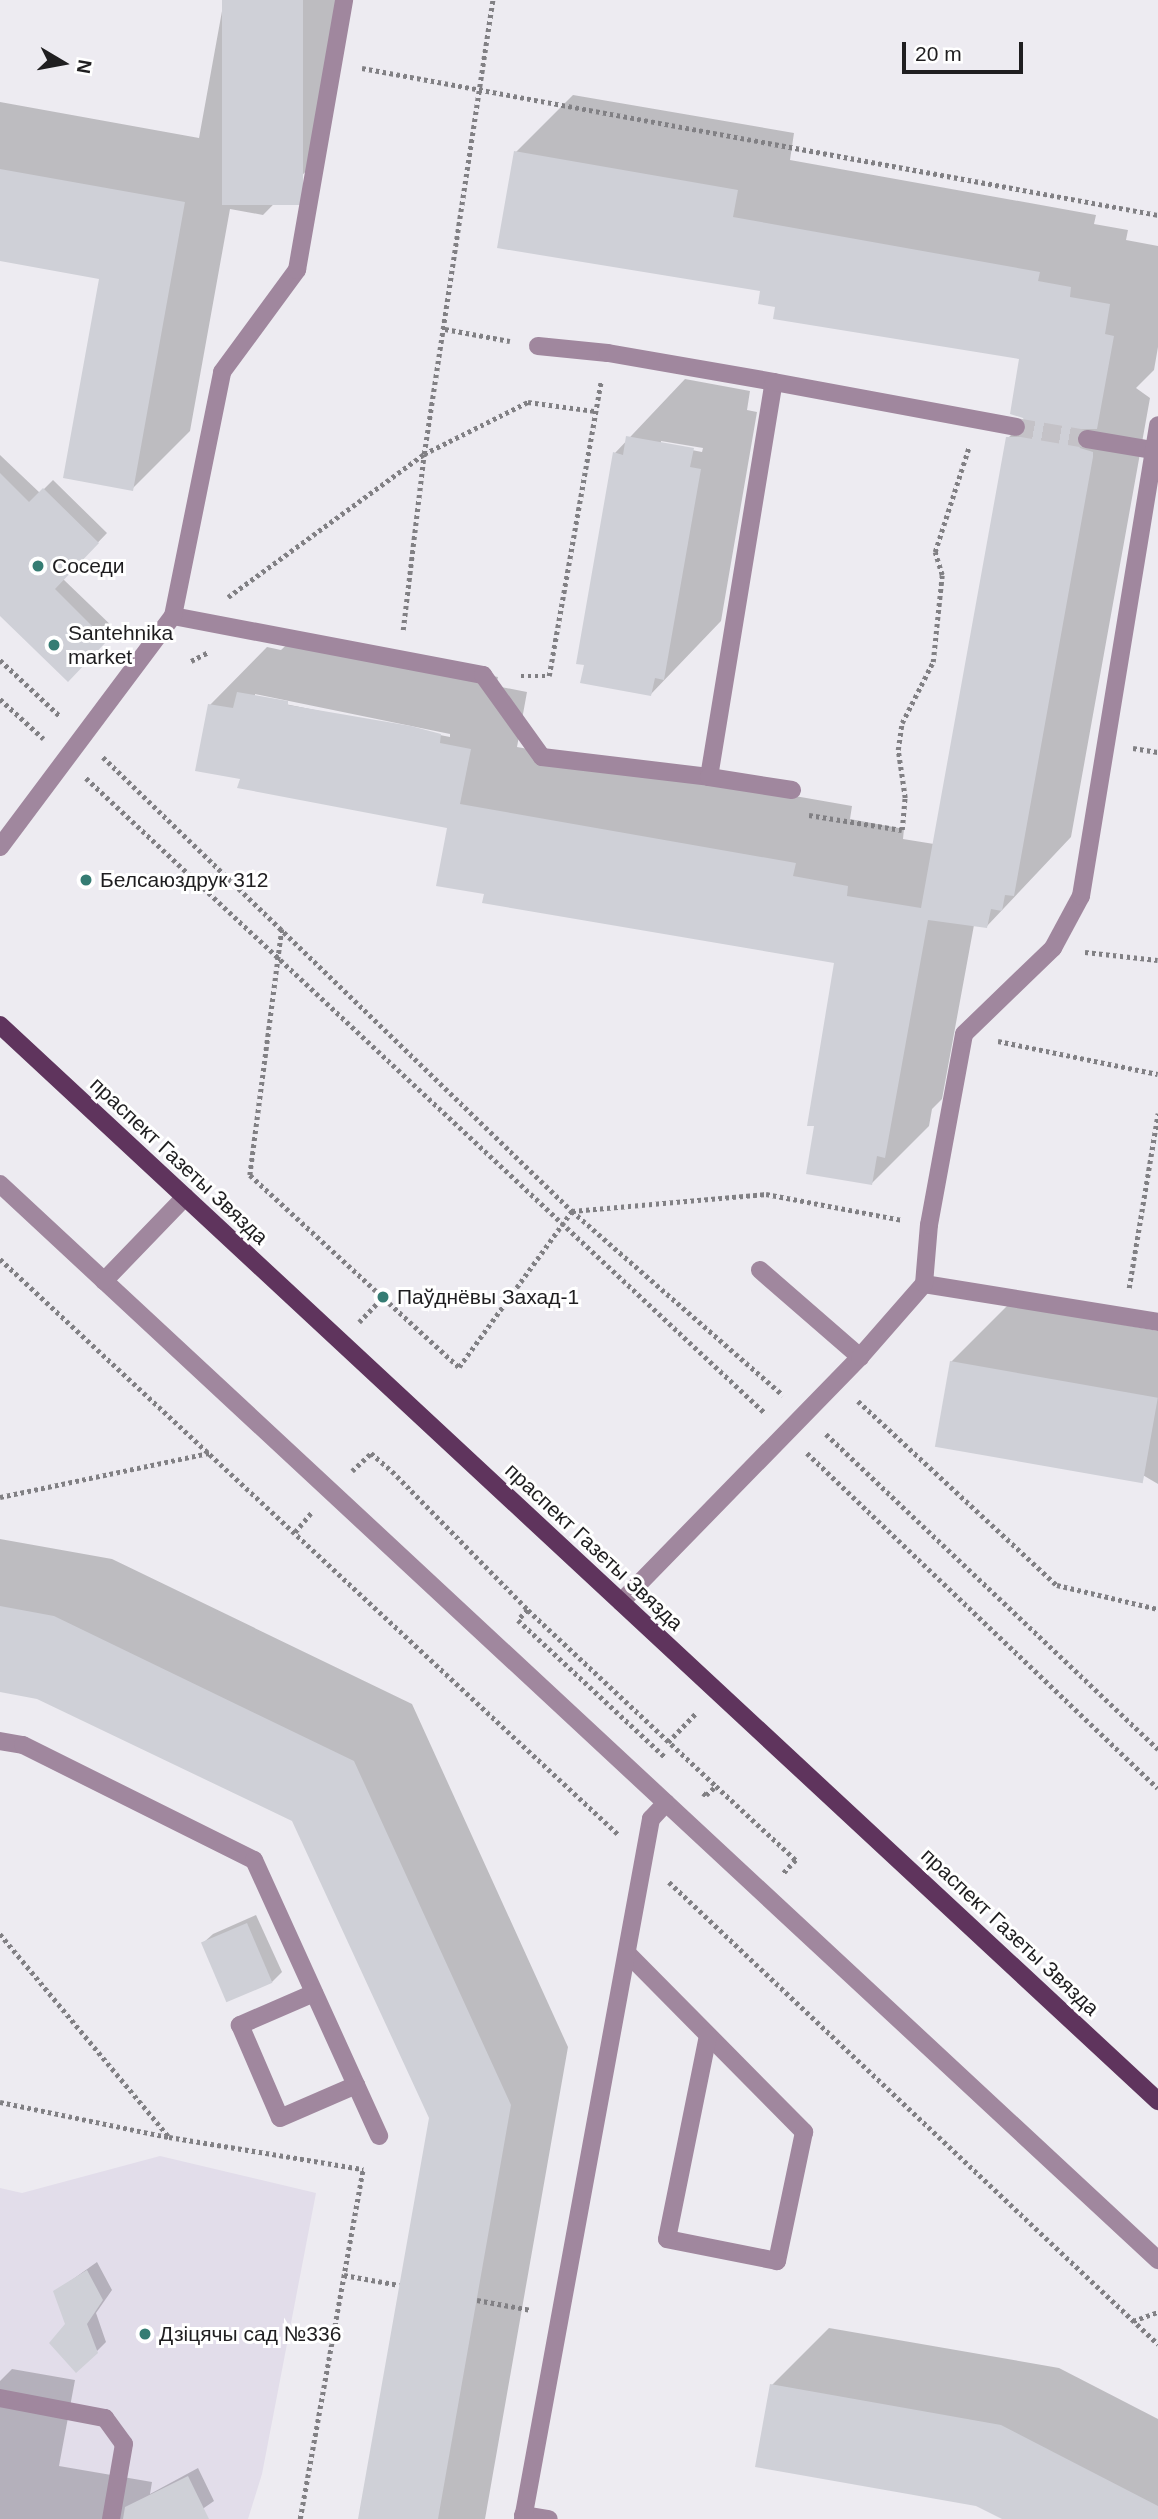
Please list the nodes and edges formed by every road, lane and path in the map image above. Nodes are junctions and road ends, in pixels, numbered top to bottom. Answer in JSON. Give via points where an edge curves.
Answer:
{"nodes":[{"id":1,"x":344,"y":0,"type":"edge"},
{"id":2,"x":493,"y":0,"type":"edge"},
{"id":3,"x":333,"y":63,"type":"junction"},
{"id":4,"x":480,"y":87,"type":"junction"},
{"id":5,"x":1158,"y":215,"type":"edge"},
{"id":6,"x":445,"y":329,"type":"junction"},
{"id":7,"x":538,"y":346,"type":"joint"},
{"id":8,"x":608,"y":352,"type":"junction"},
{"id":9,"x":774,"y":382,"type":"junction"},
{"id":10,"x":595,"y":411,"type":"junction"},
{"id":11,"x":978,"y":420,"type":"junction"},
{"id":12,"x":1158,"y":425,"type":"edge"},
{"id":13,"x":1016,"y":427,"type":"tunnel mouth"},
{"id":14,"x":1087,"y":439,"type":"tunnel mouth"},
{"id":15,"x":1153,"y":450,"type":"junction"},
{"id":16,"x":424,"y":454,"type":"junction"},
{"id":17,"x":173,"y":616,"type":"junction"},
{"id":18,"x":196,"y":621,"type":"junction"},
{"id":19,"x":214,"y":649,"type":"dead end"},
{"id":20,"x":400,"y":659,"type":"junction"},
{"id":21,"x":191,"y":661,"type":"dead end"},
{"id":22,"x":2,"y":662,"type":"edge"},
{"id":23,"x":0,"y":669,"type":"edge"},
{"id":24,"x":483,"y":676,"type":"junction"},
{"id":25,"x":0,"y":699,"type":"edge"},
{"id":26,"x":82,"y":737,"type":"junction"},
{"id":27,"x":66,"y":759,"type":"junction"},
{"id":28,"x":709,"y":778,"type":"junction"},
{"id":29,"x":792,"y":790,"type":"dead end"},
{"id":30,"x":795,"y":812,"type":"dead end"},
{"id":31,"x":0,"y":847,"type":"edge"},
{"id":32,"x":282,"y":928,"type":"junction"},
{"id":33,"x":1053,"y":948,"type":"junction"},
{"id":34,"x":1158,"y":960,"type":"edge"},
{"id":35,"x":278,"y":961,"type":"junction"},
{"id":36,"x":0,"y":1026,"type":"edge"},
{"id":37,"x":964,"y":1034,"type":"junction"},
{"id":38,"x":1158,"y":1074,"type":"edge"},
{"id":39,"x":1158,"y":1113,"type":"edge"},
{"id":40,"x":0,"y":1184,"type":"edge"},
{"id":41,"x":185,"y":1197,"type":"junction"},
{"id":42,"x":572,"y":1210,"type":"junction"},
{"id":43,"x":929,"y":1225,"type":"junction"},
{"id":44,"x":561,"y":1226,"type":"junction"},
{"id":45,"x":0,"y":1259,"type":"edge"},
{"id":46,"x":760,"y":1270,"type":"dead end"},
{"id":47,"x":104,"y":1281,"type":"junction"},
{"id":48,"x":924,"y":1284,"type":"junction"},
{"id":49,"x":1124,"y":1318,"type":"junction"},
{"id":50,"x":1158,"y":1322,"type":"edge"},
{"id":51,"x":860,"y":1357,"type":"junction"},
{"id":52,"x":836,"y":1381,"type":"junction"},
{"id":53,"x":805,"y":1415,"type":"junction"},
{"id":54,"x":786,"y":1433,"type":"junction"},
{"id":55,"x":210,"y":1453,"type":"junction"},
{"id":56,"x":371,"y":1453,"type":"dead end"},
{"id":57,"x":0,"y":1497,"type":"edge"},
{"id":58,"x":621,"y":1602,"type":"junction"},
{"id":59,"x":1158,"y":1609,"type":"edge"},
{"id":60,"x":528,"y":1610,"type":"junction"},
{"id":61,"x":716,"y":1691,"type":"junction"},
{"id":62,"x":0,"y":1741,"type":"edge"},
{"id":63,"x":668,"y":1742,"type":"junction"},
{"id":64,"x":1158,"y":1749,"type":"edge"},
{"id":65,"x":676,"y":1768,"type":"dead end"},
{"id":66,"x":696,"y":1786,"type":"dead end"},
{"id":67,"x":716,"y":1786,"type":"junction"},
{"id":68,"x":1158,"y":1788,"type":"edge"},
{"id":69,"x":666,"y":1803,"type":"junction"},
{"id":70,"x":644,"y":1858,"type":"junction"},
{"id":71,"x":764,"y":1894,"type":"junction"},
{"id":72,"x":0,"y":1934,"type":"edge"},
{"id":73,"x":626,"y":1952,"type":"junction"},
{"id":74,"x":314,"y":1993,"type":"junction"},
{"id":75,"x":708,"y":2036,"type":"junction"},
{"id":76,"x":356,"y":2085,"type":"junction"},
{"id":77,"x":1158,"y":2101,"type":"edge"},
{"id":78,"x":0,"y":2102,"type":"edge"},
{"id":79,"x":375,"y":2129,"type":"joint"},
{"id":80,"x":169,"y":2137,"type":"junction"},
{"id":81,"x":363,"y":2169,"type":"junction"},
{"id":82,"x":1158,"y":2260,"type":"edge"},
{"id":83,"x":344,"y":2275,"type":"junction"},
{"id":84,"x":399,"y":2285,"type":"dead end"},
{"id":85,"x":477,"y":2300,"type":"dead end"},
{"id":86,"x":1158,"y":2312,"type":"edge"},
{"id":87,"x":560,"y":2315,"type":"junction"},
{"id":88,"x":1133,"y":2321,"type":"junction"},
{"id":89,"x":1158,"y":2344,"type":"edge"},
{"id":90,"x":0,"y":2398,"type":"edge"},
{"id":91,"x":523,"y":2517,"type":"edge"},
{"id":92,"x":111,"y":2519,"type":"edge"},
{"id":93,"x":300,"y":2519,"type":"edge"},
{"id":94,"x":549,"y":2519,"type":"edge"}],
"edges":[{"from":1,"to":3,"type":"lane"},
{"from":2,"to":4,"type":"path"},
{"from":3,"to":4,"type":"path"},
{"from":3,"to":17,"type":"lane","via":[[297,270],[222,372]]},
{"from":4,"to":5,"type":"path"},
{"from":4,"to":6,"type":"path"},
{"from":6,"to":7,"type":"path"},
{"from":6,"to":16,"type":"path"},
{"from":7,"to":8,"type":"lane"},
{"from":8,"to":9,"type":"lane"},
{"from":8,"to":10,"type":"path"},
{"from":9,"to":11,"type":"lane"},
{"from":9,"to":28,"type":"lane"},
{"from":10,"to":16,"type":"path","via":[[528,402]]},
{"from":10,"to":24,"type":"path","via":[[549,676]]},
{"from":11,"to":13,"type":"lane"},
{"from":11,"to":30,"type":"path","via":[[934,552],[942,575],[933,662],[902,723],[898,750],[905,798],[902,830]]},
{"from":12,"to":15,"type":"lane"},
{"from":14,"to":15,"type":"lane"},
{"from":15,"to":33,"type":"lane","via":[[1081,895]]},
{"from":16,"to":18,"type":"path"},
{"from":16,"to":20,"type":"path"},
{"from":17,"to":18,"type":"lane"},
{"from":17,"to":26,"type":"lane"},
{"from":18,"to":20,"type":"lane"},
{"from":19,"to":21,"type":"path"},
{"from":20,"to":24,"type":"lane"},
{"from":22,"to":23,"type":"path"},
{"from":22,"to":26,"type":"path"},
{"from":24,"to":28,"type":"lane","via":[[542,757]]},
{"from":25,"to":27,"type":"path"},
{"from":26,"to":27,"type":"lane"},
{"from":26,"to":32,"type":"path"},
{"from":27,"to":31,"type":"lane"},
{"from":27,"to":35,"type":"path"},
{"from":28,"to":29,"type":"lane"},
{"from":32,"to":35,"type":"path"},
{"from":32,"to":42,"type":"path"},
{"from":33,"to":34,"type":"path"},
{"from":33,"to":37,"type":"lane"},
{"from":35,"to":44,"type":"path"},
{"from":35,"to":44,"type":"path","via":[[250,1175],[459,1367]]},
{"from":36,"to":41,"type":"main road","name":"праспект Газеты Звязда"},
{"from":37,"to":38,"type":"path"},
{"from":37,"to":43,"type":"lane"},
{"from":39,"to":49,"type":"path"},
{"from":40,"to":47,"type":"lane"},
{"from":41,"to":47,"type":"lane"},
{"from":41,"to":58,"type":"main road","name":"праспект Газеты Звязда"},
{"from":42,"to":43,"type":"path","via":[[766,1194]]},
{"from":42,"to":44,"type":"path"},
{"from":42,"to":53,"type":"path"},
{"from":43,"to":48,"type":"lane"},
{"from":44,"to":54,"type":"path"},
{"from":45,"to":55,"type":"path"},
{"from":46,"to":51,"type":"lane"},
{"from":47,"to":69,"type":"lane"},
{"from":48,"to":49,"type":"lane"},
{"from":48,"to":51,"type":"lane"},
{"from":49,"to":50,"type":"lane"},
{"from":51,"to":52,"type":"lane"},
{"from":52,"to":53,"type":"lane"},
{"from":52,"to":59,"type":"path","via":[[1058,1585]]},
{"from":53,"to":54,"type":"lane"},
{"from":53,"to":64,"type":"path"},
{"from":54,"to":58,"type":"lane"},
{"from":54,"to":68,"type":"path"},
{"from":55,"to":57,"type":"path"},
{"from":55,"to":70,"type":"path"},
{"from":56,"to":60,"type":"path"},
{"from":58,"to":61,"type":"main road","name":"праспект Газеты Звязда"},
{"from":60,"to":63,"type":"path"},
{"from":60,"to":65,"type":"path","via":[[518,1620]]},
{"from":61,"to":63,"type":"path"},
{"from":61,"to":77,"type":"main road","name":"праспект Газеты Звязда"},
{"from":62,"to":74,"type":"lane","via":[[23,1745],[254,1860]]},
{"from":63,"to":67,"type":"path"},
{"from":66,"to":67,"type":"path","via":[[706,1796]]},
{"from":67,"to":71,"type":"path","via":[[796,1860]]},
{"from":69,"to":70,"type":"lane","via":[[652,1819]]},
{"from":69,"to":71,"type":"lane"},
{"from":70,"to":73,"type":"lane"},
{"from":70,"to":88,"type":"path"},
{"from":71,"to":82,"type":"lane"},
{"from":72,"to":80,"type":"path"},
{"from":73,"to":75,"type":"lane"},
{"from":73,"to":87,"type":"lane"},
{"from":74,"to":76,"type":"lane"},
{"from":74,"to":76,"type":"lane","via":[[240,2025],[280,2118]]},
{"from":75,"to":75,"type":"lane","via":[[804,2132],[777,2261],[667,2239]]},
{"from":76,"to":79,"type":"lane"},
{"from":78,"to":80,"type":"path"},
{"from":79,"to":81,"type":"path"},
{"from":80,"to":81,"type":"path"},
{"from":81,"to":83,"type":"path"},
{"from":83,"to":84,"type":"path"},
{"from":83,"to":93,"type":"path"},
{"from":85,"to":87,"type":"path"},
{"from":86,"to":88,"type":"path"},
{"from":87,"to":91,"type":"lane"},
{"from":88,"to":89,"type":"path"},
{"from":90,"to":92,"type":"lane","via":[[105,2418],[124,2444]]},
{"from":91,"to":94,"type":"lane"}]}
